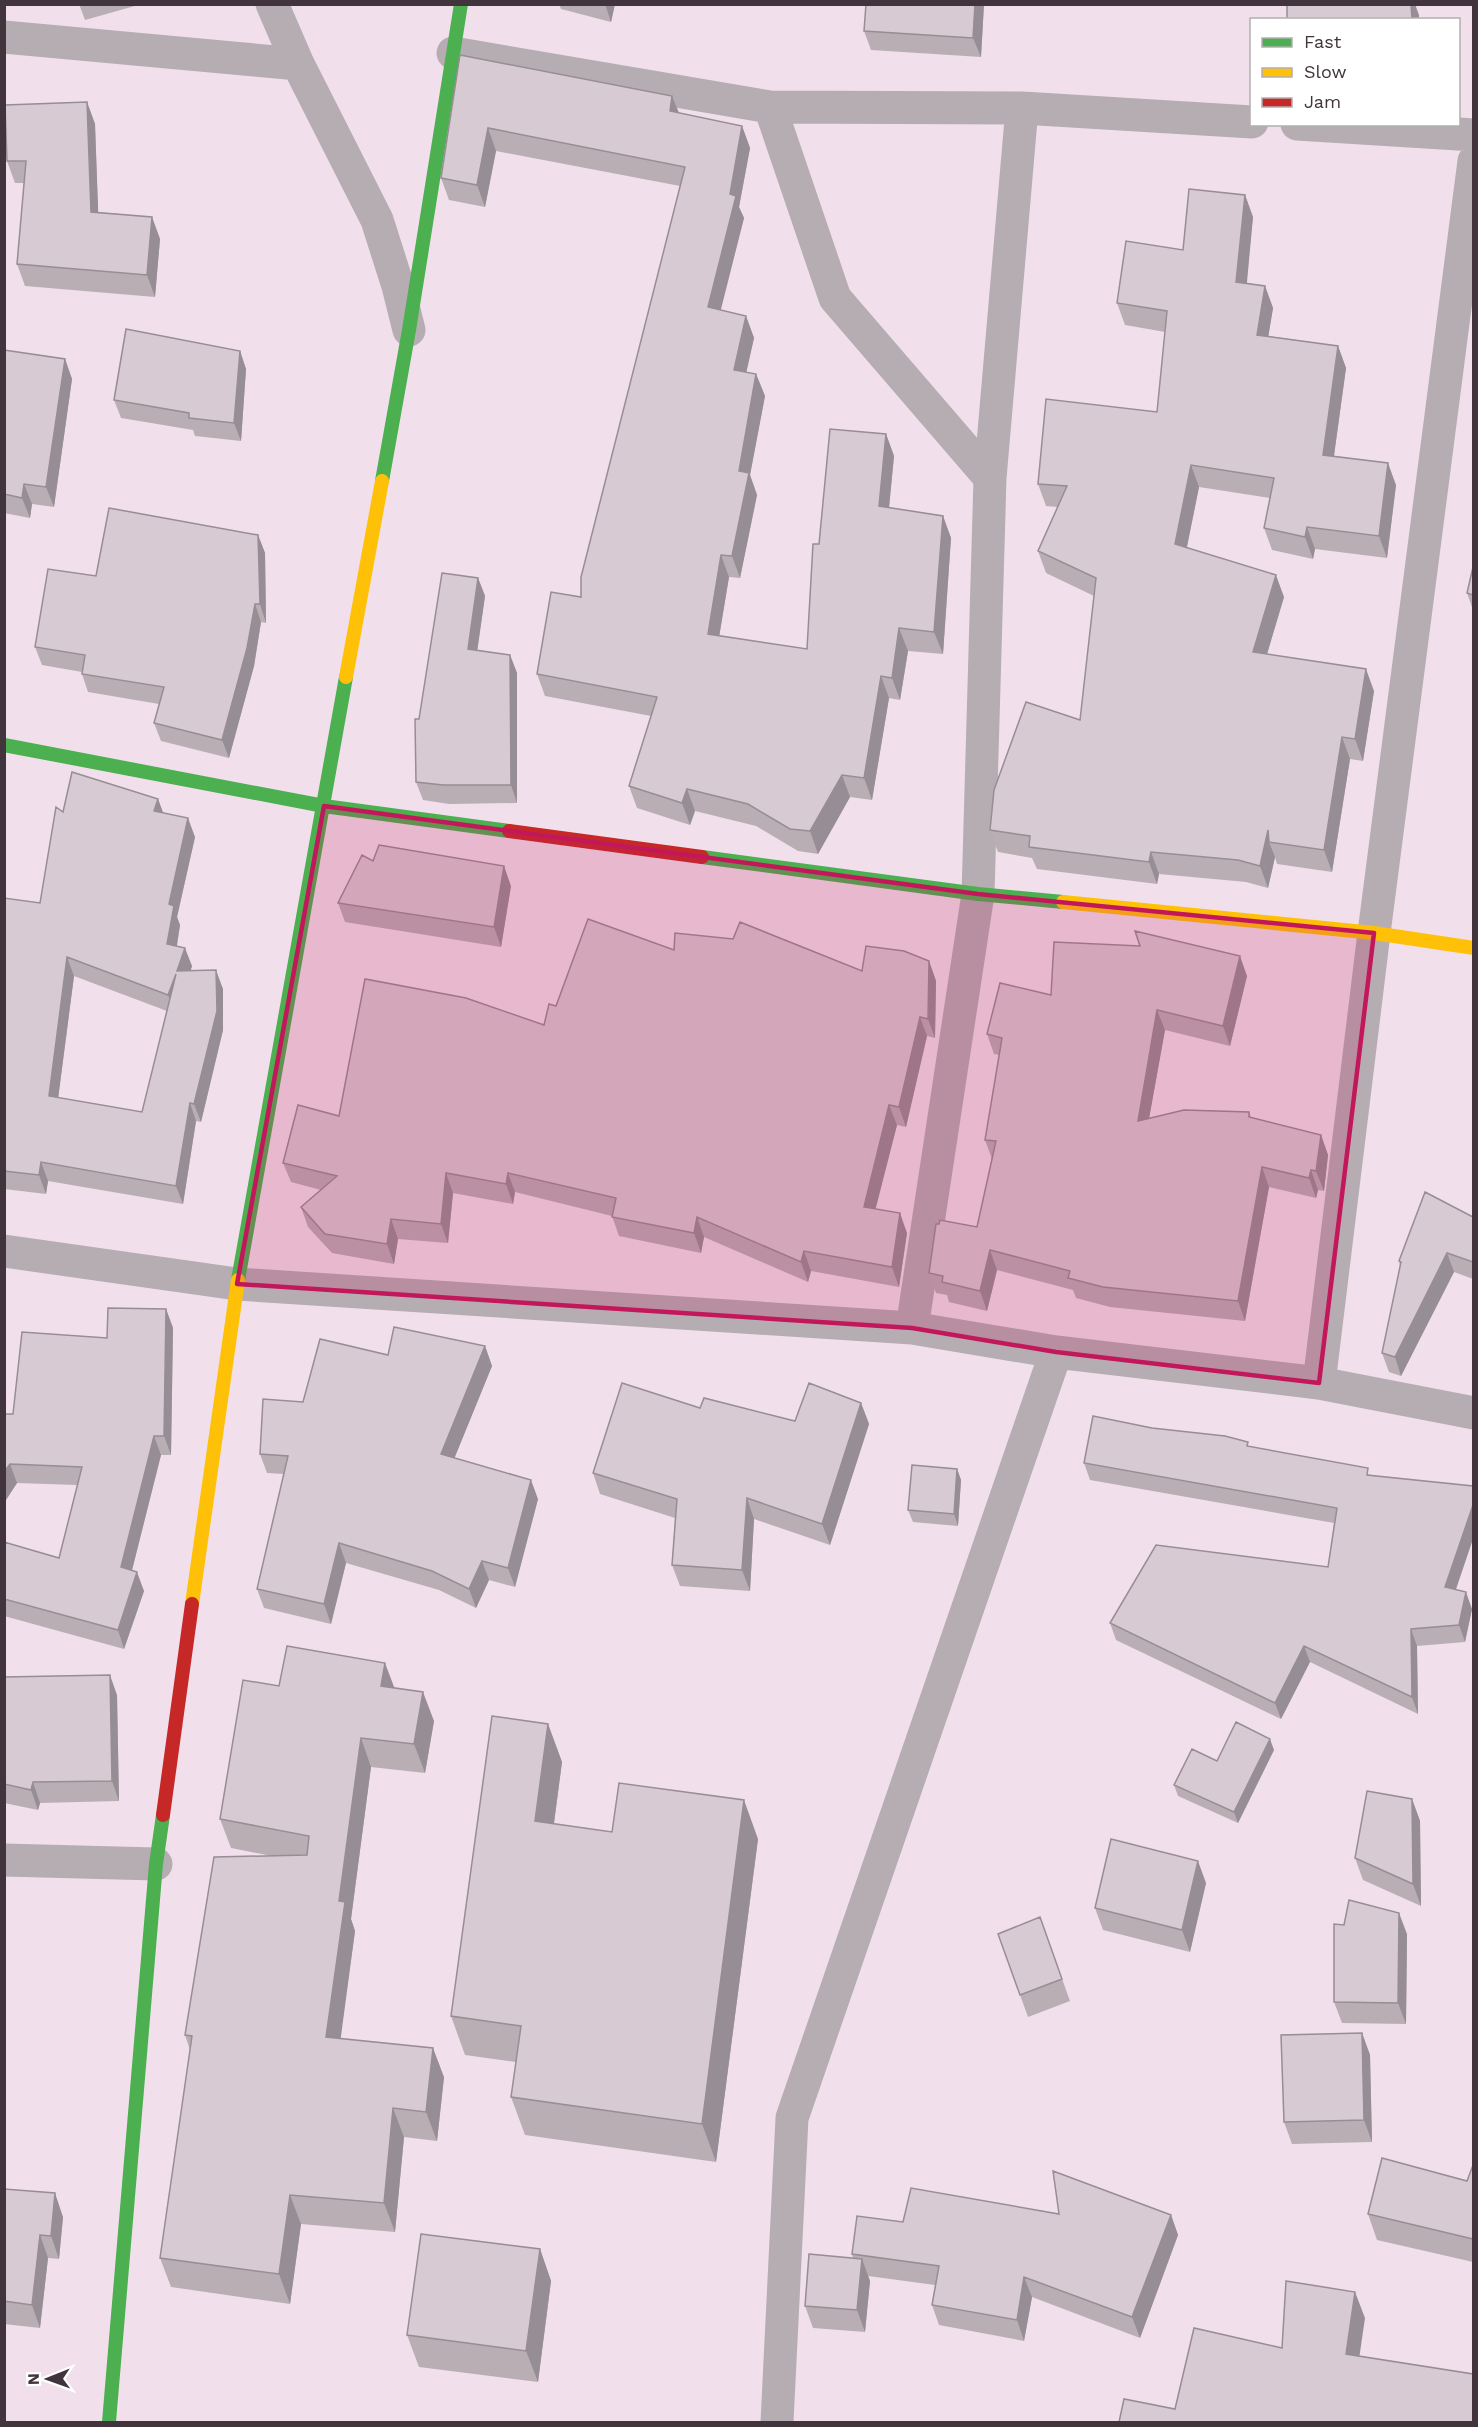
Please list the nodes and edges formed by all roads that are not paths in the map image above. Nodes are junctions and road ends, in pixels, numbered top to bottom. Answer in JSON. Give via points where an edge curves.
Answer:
{"nodes":[{"id":1,"x":272,"y":4,"type":"edge"},
{"id":2,"x":461,"y":4,"type":"edge"},
{"id":3,"x":4,"y":38,"type":"edge"},
{"id":4,"x":453,"y":53,"type":"junction"},
{"id":5,"x":298,"y":64,"type":"junction"},
{"id":6,"x":770,"y":107,"type":"junction"},
{"id":7,"x":1022,"y":108,"type":"junction"},
{"id":8,"x":1250,"y":122,"type":"edge"},
{"id":9,"x":1329,"y":126,"type":"edge"},
{"id":10,"x":1473,"y":135,"type":"edge"},
{"id":11,"x":1473,"y":161,"type":"edge"},
{"id":12,"x":409,"y":330,"type":"junction"},
{"id":13,"x":990,"y":478,"type":"junction"},
{"id":14,"x":4,"y":745,"type":"edge"},
{"id":15,"x":324,"y":806,"type":"junction"},
{"id":16,"x":978,"y":894,"type":"junction"},
{"id":17,"x":1374,"y":933,"type":"junction"},
{"id":18,"x":1473,"y":948,"type":"edge"},
{"id":19,"x":4,"y":1251,"type":"edge"},
{"id":20,"x":237,"y":1284,"type":"junction"},
{"id":21,"x":912,"y":1328,"type":"junction"},
{"id":22,"x":1056,"y":1353,"type":"junction"},
{"id":23,"x":1319,"y":1383,"type":"junction"},
{"id":24,"x":1473,"y":1413,"type":"edge"},
{"id":25,"x":4,"y":1860,"type":"edge"},
{"id":26,"x":156,"y":1864,"type":"junction"},
{"id":27,"x":109,"y":2422,"type":"edge"},
{"id":28,"x":777,"y":2422,"type":"edge"}],
"edges":[{"from":1,"to":5,"type":"street"},
{"from":2,"to":4,"type":"street"},
{"from":3,"to":5,"type":"street"},
{"from":4,"to":6,"type":"street"},
{"from":4,"to":12,"type":"street"},
{"from":5,"to":12,"type":"street","via":[[377,220]]},
{"from":6,"to":7,"type":"street"},
{"from":6,"to":13,"type":"street","via":[[836,298]]},
{"from":7,"to":8,"type":"street"},
{"from":7,"to":13,"type":"street"},
{"from":9,"to":10,"type":"street"},
{"from":11,"to":17,"type":"street"},
{"from":12,"to":15,"type":"street"},
{"from":13,"to":16,"type":"street"},
{"from":14,"to":15,"type":"street"},
{"from":15,"to":16,"type":"street"},
{"from":15,"to":20,"type":"street"},
{"from":16,"to":17,"type":"street"},
{"from":16,"to":21,"type":"street"},
{"from":17,"to":18,"type":"street"},
{"from":17,"to":23,"type":"street"},
{"from":19,"to":20,"type":"street"},
{"from":20,"to":21,"type":"street"},
{"from":20,"to":26,"type":"street"},
{"from":21,"to":22,"type":"street"},
{"from":22,"to":23,"type":"street"},
{"from":22,"to":28,"type":"street","via":[[792,2118]]},
{"from":23,"to":24,"type":"street"},
{"from":25,"to":26,"type":"street"},
{"from":26,"to":27,"type":"street"}]}
